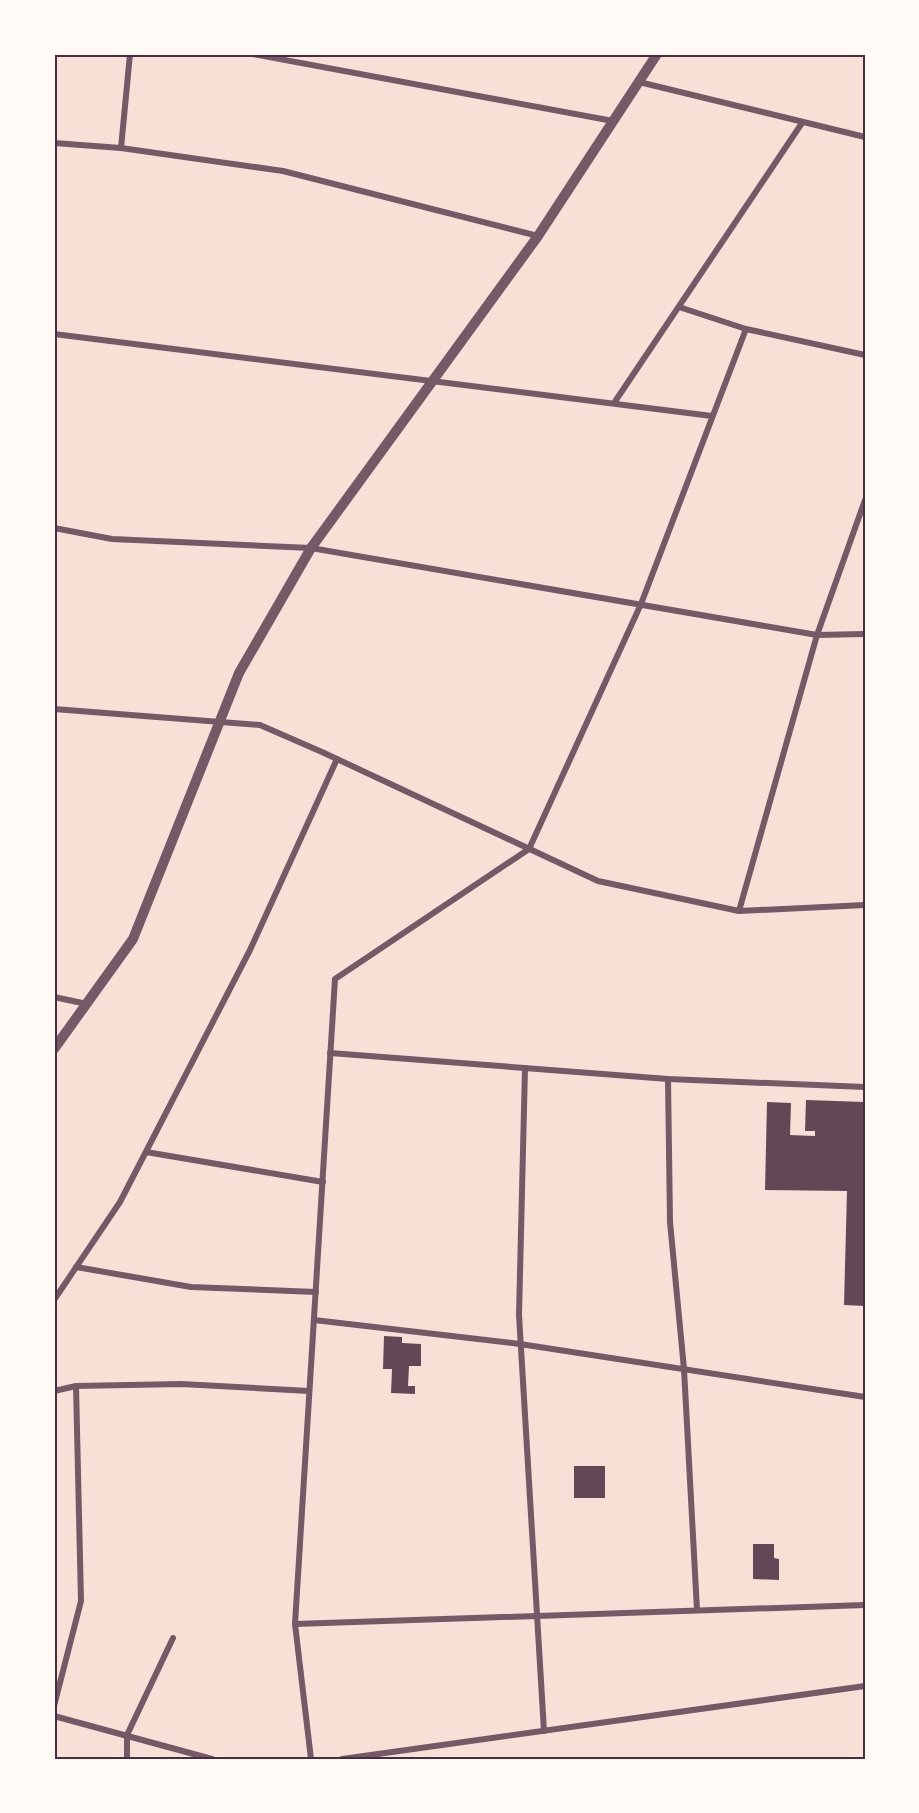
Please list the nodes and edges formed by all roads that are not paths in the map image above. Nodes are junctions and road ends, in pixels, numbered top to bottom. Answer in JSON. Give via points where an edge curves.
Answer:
{"nodes":[{"id":1,"x":130,"y":54,"type":"edge"},
{"id":2,"x":253,"y":54,"type":"edge"},
{"id":3,"x":657,"y":54,"type":"edge"},
{"id":4,"x":639,"y":82,"type":"junction"},
{"id":5,"x":613,"y":122,"type":"junction"},
{"id":6,"x":802,"y":123,"type":"junction"},
{"id":7,"x":865,"y":136,"type":"edge"},
{"id":8,"x":54,"y":143,"type":"edge"},
{"id":9,"x":121,"y":148,"type":"junction"},
{"id":10,"x":538,"y":236,"type":"junction"},
{"id":11,"x":679,"y":308,"type":"junction"},
{"id":12,"x":746,"y":329,"type":"junction"},
{"id":13,"x":54,"y":334,"type":"edge"},
{"id":14,"x":865,"y":355,"type":"edge"},
{"id":15,"x":433,"y":380,"type":"junction"},
{"id":16,"x":614,"y":403,"type":"junction"},
{"id":17,"x":712,"y":416,"type":"junction"},
{"id":18,"x":865,"y":500,"type":"edge"},
{"id":19,"x":54,"y":528,"type":"edge"},
{"id":20,"x":311,"y":548,"type":"junction"},
{"id":21,"x":641,"y":604,"type":"junction"},
{"id":22,"x":865,"y":634,"type":"edge"},
{"id":23,"x":817,"y":635,"type":"junction"},
{"id":24,"x":54,"y":709,"type":"edge"},
{"id":25,"x":219,"y":722,"type":"junction"},
{"id":26,"x":337,"y":759,"type":"junction"},
{"id":27,"x":529,"y":849,"type":"junction"},
{"id":28,"x":865,"y":905,"type":"edge"},
{"id":29,"x":739,"y":911,"type":"junction"},
{"id":30,"x":54,"y":997,"type":"edge"},
{"id":31,"x":87,"y":1004,"type":"junction"},
{"id":32,"x":54,"y":1049,"type":"edge"},
{"id":33,"x":330,"y":1053,"type":"junction"},
{"id":34,"x":525,"y":1068,"type":"junction"},
{"id":35,"x":668,"y":1079,"type":"junction"},
{"id":36,"x":865,"y":1087,"type":"edge"},
{"id":37,"x":146,"y":1152,"type":"junction"},
{"id":38,"x":322,"y":1182,"type":"junction"},
{"id":39,"x":76,"y":1267,"type":"junction"},
{"id":40,"x":316,"y":1292,"type":"junction"},
{"id":41,"x":54,"y":1300,"type":"edge"},
{"id":42,"x":314,"y":1320,"type":"junction"},
{"id":43,"x":520,"y":1344,"type":"junction"},
{"id":44,"x":684,"y":1369,"type":"junction"},
{"id":45,"x":76,"y":1386,"type":"junction"},
{"id":46,"x":54,"y":1390,"type":"edge"},
{"id":47,"x":309,"y":1391,"type":"junction"},
{"id":48,"x":865,"y":1397,"type":"edge"},
{"id":49,"x":865,"y":1605,"type":"edge"},
{"id":50,"x":697,"y":1610,"type":"junction"},
{"id":51,"x":537,"y":1616,"type":"junction"},
{"id":52,"x":295,"y":1624,"type":"junction"},
{"id":53,"x":173,"y":1638,"type":"dead end"},
{"id":54,"x":865,"y":1686,"type":"edge"},
{"id":55,"x":54,"y":1706,"type":"edge"},
{"id":56,"x":54,"y":1716,"type":"edge"},
{"id":57,"x":544,"y":1731,"type":"junction"},
{"id":58,"x":127,"y":1735,"type":"junction"},
{"id":59,"x":128,"y":1759,"type":"edge"},
{"id":60,"x":212,"y":1759,"type":"edge"},
{"id":61,"x":311,"y":1759,"type":"edge"},
{"id":62,"x":342,"y":1759,"type":"edge"}],
"edges":[{"from":1,"to":9,"type":"street"},
{"from":2,"to":5,"type":"street"},
{"from":3,"to":4,"type":"street"},
{"from":4,"to":5,"type":"street"},
{"from":4,"to":6,"type":"street"},
{"from":5,"to":10,"type":"street"},
{"from":6,"to":7,"type":"street"},
{"from":6,"to":11,"type":"street"},
{"from":8,"to":9,"type":"street"},
{"from":9,"to":10,"type":"street","via":[[283,171]]},
{"from":10,"to":15,"type":"street"},
{"from":11,"to":12,"type":"street"},
{"from":11,"to":16,"type":"street"},
{"from":12,"to":14,"type":"street"},
{"from":12,"to":17,"type":"street"},
{"from":13,"to":15,"type":"street"},
{"from":15,"to":16,"type":"street"},
{"from":15,"to":20,"type":"street"},
{"from":16,"to":17,"type":"street"},
{"from":17,"to":21,"type":"street"},
{"from":18,"to":23,"type":"street"},
{"from":19,"to":20,"type":"street","via":[[112,539]]},
{"from":20,"to":21,"type":"street"},
{"from":20,"to":25,"type":"street","via":[[239,673]]},
{"from":21,"to":23,"type":"street"},
{"from":21,"to":27,"type":"street"},
{"from":22,"to":23,"type":"street"},
{"from":23,"to":29,"type":"street"},
{"from":24,"to":25,"type":"street"},
{"from":25,"to":26,"type":"street","via":[[260,725]]},
{"from":25,"to":31,"type":"street","via":[[133,939]]},
{"from":26,"to":27,"type":"street"},
{"from":26,"to":37,"type":"street","via":[[250,950]]},
{"from":27,"to":29,"type":"street","via":[[598,881]]},
{"from":27,"to":33,"type":"street","via":[[335,980]]},
{"from":28,"to":29,"type":"street"},
{"from":30,"to":31,"type":"street"},
{"from":31,"to":32,"type":"street"},
{"from":33,"to":34,"type":"street"},
{"from":33,"to":38,"type":"street"},
{"from":34,"to":35,"type":"street"},
{"from":34,"to":43,"type":"street"},
{"from":35,"to":36,"type":"street"},
{"from":35,"to":44,"type":"street","via":[[670,1222]]},
{"from":37,"to":38,"type":"street"},
{"from":37,"to":39,"type":"street","via":[[120,1202]]},
{"from":38,"to":40,"type":"street"},
{"from":39,"to":40,"type":"street","via":[[191,1287]]},
{"from":39,"to":41,"type":"street"},
{"from":40,"to":42,"type":"street"},
{"from":42,"to":43,"type":"street"},
{"from":42,"to":47,"type":"street"},
{"from":43,"to":44,"type":"street"},
{"from":43,"to":51,"type":"street"},
{"from":44,"to":48,"type":"street"},
{"from":44,"to":50,"type":"street"},
{"from":45,"to":46,"type":"street"},
{"from":45,"to":47,"type":"street","via":[[181,1384]]},
{"from":45,"to":55,"type":"street","via":[[81,1602]]},
{"from":47,"to":52,"type":"street"},
{"from":49,"to":50,"type":"street"},
{"from":50,"to":51,"type":"street"},
{"from":51,"to":52,"type":"street"},
{"from":51,"to":57,"type":"street"},
{"from":52,"to":61,"type":"street"},
{"from":53,"to":58,"type":"street"},
{"from":54,"to":57,"type":"street"},
{"from":56,"to":58,"type":"street"},
{"from":57,"to":62,"type":"street"},
{"from":58,"to":59,"type":"street"},
{"from":58,"to":60,"type":"street"}]}
